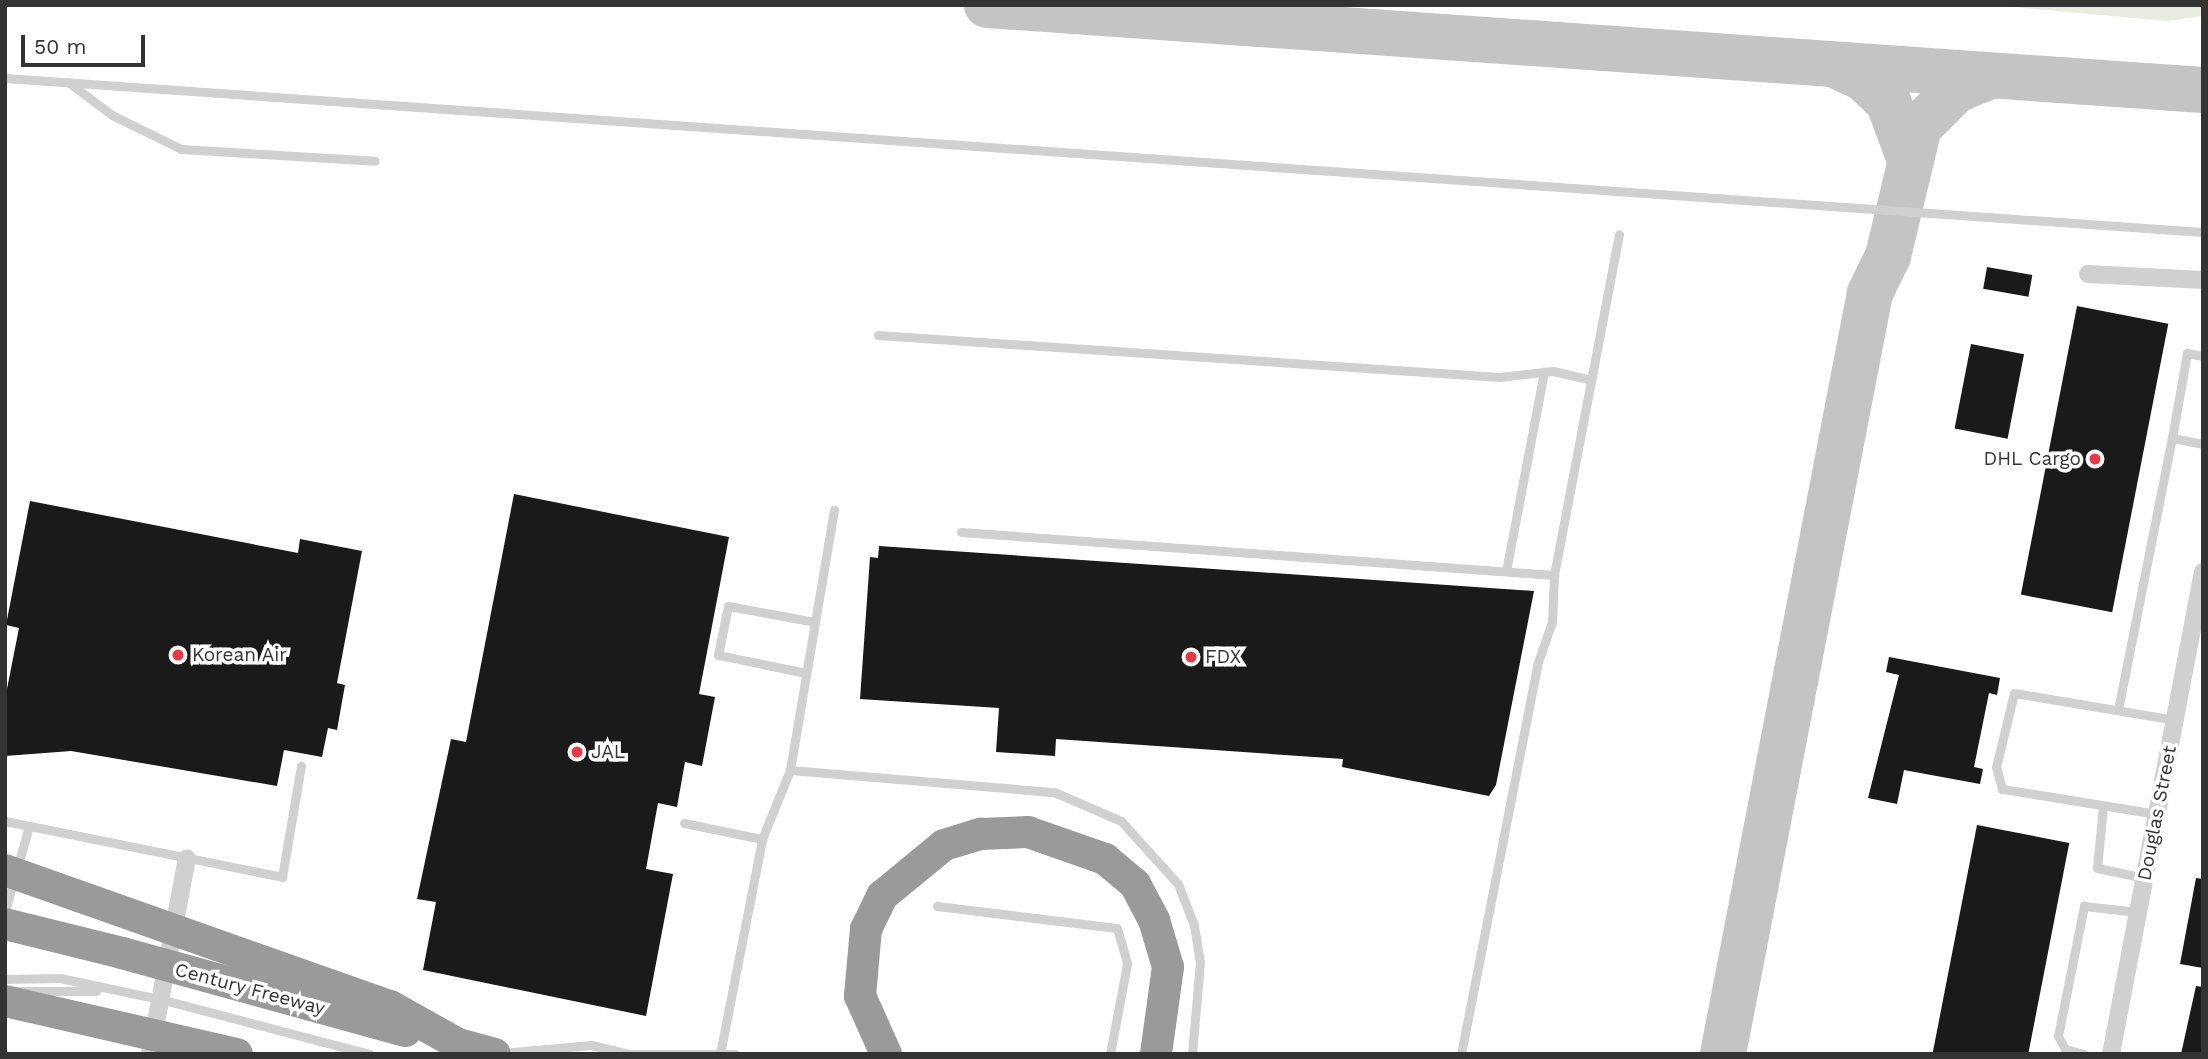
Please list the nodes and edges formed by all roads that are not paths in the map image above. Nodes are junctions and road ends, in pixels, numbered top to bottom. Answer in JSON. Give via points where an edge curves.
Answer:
{"nodes":[{"id":1,"x":5,"y":78,"type":"edge"},
{"id":2,"x":66,"y":81,"type":"junction"},
{"id":3,"x":375,"y":161,"type":"dead end"},
{"id":4,"x":2203,"y":232,"type":"edge"},
{"id":5,"x":1619,"y":234,"type":"dead end"},
{"id":6,"x":2088,"y":274,"type":"dead end"},
{"id":7,"x":2203,"y":280,"type":"edge"},
{"id":8,"x":878,"y":335,"type":"dead end"},
{"id":9,"x":2203,"y":356,"type":"edge"},
{"id":10,"x":1544,"y":372,"type":"junction"},
{"id":11,"x":1591,"y":380,"type":"junction"},
{"id":12,"x":2172,"y":438,"type":"junction"},
{"id":13,"x":2203,"y":444,"type":"edge"},
{"id":14,"x":834,"y":510,"type":"dead end"},
{"id":15,"x":961,"y":532,"type":"dead end"},
{"id":16,"x":1507,"y":571,"type":"junction"},
{"id":17,"x":2203,"y":572,"type":"edge"},
{"id":18,"x":1554,"y":575,"type":"junction"},
{"id":19,"x":815,"y":622,"type":"junction"},
{"id":20,"x":807,"y":673,"type":"junction"},
{"id":21,"x":2118,"y":710,"type":"junction"},
{"id":22,"x":2175,"y":720,"type":"junction"},
{"id":23,"x":301,"y":766,"type":"dead end"},
{"id":24,"x":790,"y":771,"type":"junction"},
{"id":25,"x":2103,"y":806,"type":"junction"},
{"id":26,"x":2157,"y":814,"type":"junction"},
{"id":27,"x":5,"y":821,"type":"edge"},
{"id":28,"x":684,"y":823,"type":"dead end"},
{"id":29,"x":30,"y":826,"type":"junction"},
{"id":30,"x":762,"y":839,"type":"junction"},
{"id":31,"x":187,"y":858,"type":"junction"},
{"id":32,"x":5,"y":870,"type":"edge"},
{"id":33,"x":2145,"y":878,"type":"junction"},
{"id":34,"x":937,"y":906,"type":"dead end"},
{"id":35,"x":5,"y":911,"type":"edge"},
{"id":36,"x":2138,"y":912,"type":"junction"},
{"id":37,"x":5,"y":924,"type":"edge"},
{"id":38,"x":5,"y":979,"type":"edge"},
{"id":39,"x":5,"y":994,"type":"edge"},
{"id":40,"x":160,"y":999,"type":"junction"},
{"id":41,"x":5,"y":1002,"type":"edge"},
{"id":42,"x":458,"y":1044,"type":"junction"},
{"id":43,"x":721,"y":1052,"type":"edge"},
{"id":44,"x":626,"y":1053,"type":"edge"},
{"id":45,"x":150,"y":1054,"type":"edge"},
{"id":46,"x":237,"y":1054,"type":"edge"},
{"id":47,"x":370,"y":1054,"type":"edge"},
{"id":48,"x":496,"y":1054,"type":"edge"},
{"id":49,"x":735,"y":1054,"type":"edge"},
{"id":50,"x":886,"y":1054,"type":"edge"},
{"id":51,"x":1110,"y":1054,"type":"edge"},
{"id":52,"x":1156,"y":1054,"type":"edge"},
{"id":53,"x":1192,"y":1054,"type":"edge"},
{"id":54,"x":1461,"y":1054,"type":"edge"},
{"id":55,"x":2084,"y":1054,"type":"edge"},
{"id":56,"x":2111,"y":1054,"type":"edge"}],
"edges":[{"from":1,"to":2,"type":"lane"},
{"from":2,"to":3,"type":"lane","via":[[112,115],[181,149]]},
{"from":2,"to":4,"type":"lane"},
{"from":5,"to":11,"type":"lane"},
{"from":6,"to":7,"type":"street"},
{"from":8,"to":10,"type":"lane","via":[[1500,377]]},
{"from":9,"to":12,"type":"lane","via":[[2187,353]]},
{"from":10,"to":11,"type":"lane"},
{"from":10,"to":16,"type":"lane"},
{"from":11,"to":18,"type":"lane"},
{"from":12,"to":13,"type":"lane"},
{"from":12,"to":21,"type":"lane"},
{"from":14,"to":19,"type":"lane"},
{"from":15,"to":16,"type":"lane"},
{"from":16,"to":18,"type":"lane"},
{"from":17,"to":22,"type":"street","name":"Douglas Street"},
{"from":18,"to":54,"type":"lane","via":[[1552,622],[1537,665]]},
{"from":19,"to":20,"type":"lane"},
{"from":19,"to":20,"type":"lane","via":[[728,606],[718,655]]},
{"from":20,"to":24,"type":"lane"},
{"from":21,"to":22,"type":"lane"},
{"from":21,"to":25,"type":"lane","via":[[2014,693],[1996,767],[2002,789]]},
{"from":22,"to":26,"type":"street","name":"Douglas Street"},
{"from":23,"to":31,"type":"lane","via":[[282,877]]},
{"from":24,"to":30,"type":"lane"},
{"from":24,"to":53,"type":"lane","via":[[1054,792],[1121,821],[1178,884],[1194,925],[1200,962]]},
{"from":25,"to":26,"type":"lane"},
{"from":25,"to":33,"type":"lane","via":[[2097,867]]},
{"from":26,"to":33,"type":"street","name":"Douglas Street"},
{"from":27,"to":29,"type":"lane"},
{"from":28,"to":30,"type":"lane"},
{"from":29,"to":31,"type":"lane"},
{"from":29,"to":35,"type":"lane"},
{"from":30,"to":43,"type":"lane"},
{"from":31,"to":40,"type":"street"},
{"from":32,"to":42,"type":"highway","bridge":true,"via":[[390,1006]]},
{"from":33,"to":36,"type":"street","name":"Douglas Street"},
{"from":34,"to":51,"type":"lane","via":[[1112,924],[1126,947]]},
{"from":36,"to":55,"type":"lane","via":[[2084,906],[2058,1036],[2065,1049]]},
{"from":36,"to":56,"type":"street","name":"Douglas Street"},
{"from":37,"to":42,"type":"highway","name":"Century Freeway","bridge":true},
{"from":38,"to":40,"type":"lane","via":[[60,978]]},
{"from":39,"to":40,"type":"lane","via":[[76,989]]},
{"from":40,"to":45,"type":"street"},
{"from":40,"to":47,"type":"lane"},
{"from":41,"to":46,"type":"highway","bridge":true},
{"from":42,"to":48,"type":"highway","name":"Century Freeway"},
{"from":43,"to":44,"type":"lane"},
{"from":43,"to":49,"type":"lane"},
{"from":44,"to":48,"type":"lane","via":[[591,1045]]},
{"from":50,"to":52,"type":"highway","via":[[860,996],[860,960],[882,896],[910,867],[944,845],[981,834],[1028,832],[1105,859],[1135,884],[1154,920],[1168,967]]}]}
